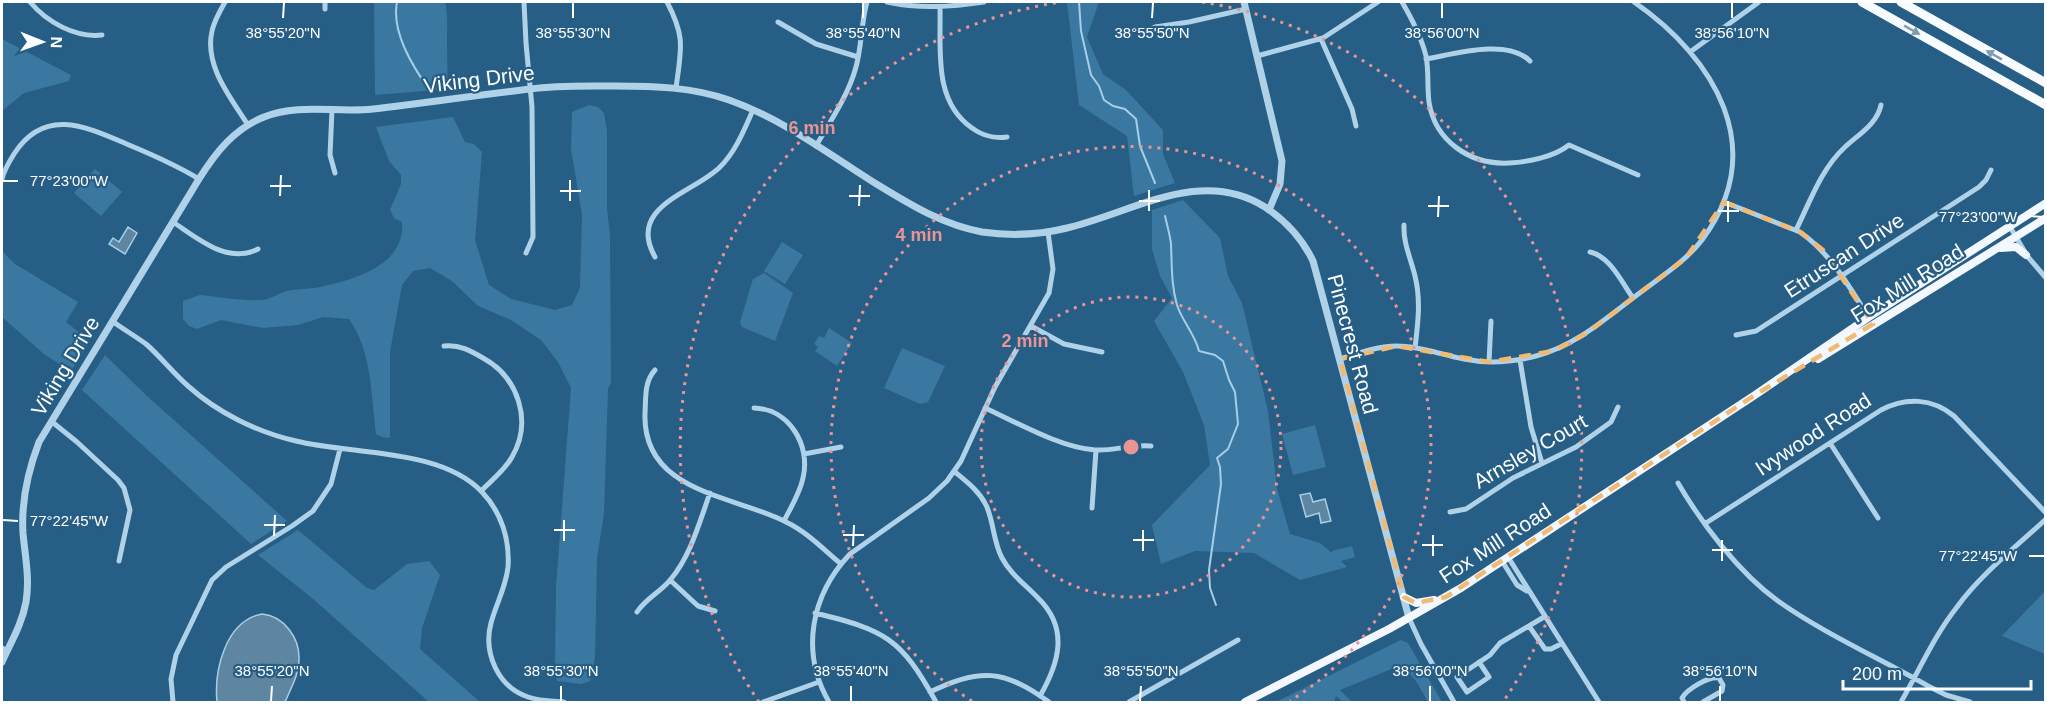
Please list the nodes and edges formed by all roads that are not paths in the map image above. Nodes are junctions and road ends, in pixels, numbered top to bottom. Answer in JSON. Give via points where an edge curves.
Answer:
{"nodes":[{"id":1,"x":30,"y":2,"type":"edge"},
{"id":2,"x":225,"y":2,"type":"edge"},
{"id":3,"x":326,"y":2,"type":"edge"},
{"id":4,"x":524,"y":2,"type":"edge"},
{"id":5,"x":667,"y":2,"type":"edge"},
{"id":6,"x":867,"y":2,"type":"edge"},
{"id":7,"x":887,"y":2,"type":"edge"},
{"id":8,"x":984,"y":2,"type":"edge"},
{"id":9,"x":1378,"y":2,"type":"edge"},
{"id":10,"x":1402,"y":2,"type":"edge"},
{"id":11,"x":1634,"y":2,"type":"edge"},
{"id":12,"x":1759,"y":2,"type":"edge"},
{"id":13,"x":1862,"y":2,"type":"edge"},
{"id":14,"x":1901,"y":2,"type":"edge"},
{"id":15,"x":1245,"y":5,"type":"edge"},
{"id":16,"x":940,"y":8,"type":"junction"},
{"id":17,"x":325,"y":9,"type":"dead end"},
{"id":18,"x":778,"y":22,"type":"dead end"},
{"id":19,"x":102,"y":35,"type":"dead end"},
{"id":20,"x":1139,"y":36,"type":"dead end"},
{"id":21,"x":1321,"y":39,"type":"junction"},
{"id":22,"x":1690,"y":52,"type":"junction"},
{"id":23,"x":1257,"y":56,"type":"junction"},
{"id":24,"x":858,"y":57,"type":"junction"},
{"id":25,"x":1426,"y":59,"type":"junction"},
{"id":26,"x":1530,"y":61,"type":"dead end"},
{"id":27,"x":2046,"y":83,"type":"edge"},
{"id":28,"x":676,"y":88,"type":"junction"},
{"id":29,"x":531,"y":89,"type":"junction"},
{"id":30,"x":1881,"y":105,"type":"dead end"},
{"id":31,"x":2046,"y":105,"type":"edge"},
{"id":32,"x":332,"y":110,"type":"junction"},
{"id":33,"x":753,"y":110,"type":"junction"},
{"id":34,"x":248,"y":125,"type":"junction"},
{"id":35,"x":1356,"y":126,"type":"dead end"},
{"id":36,"x":1007,"y":137,"type":"dead end"},
{"id":37,"x":816,"y":146,"type":"junction"},
{"id":38,"x":1992,"y":170,"type":"dead end"},
{"id":39,"x":335,"y":173,"type":"dead end"},
{"id":40,"x":1638,"y":175,"type":"dead end"},
{"id":41,"x":2,"y":179,"type":"edge"},
{"id":42,"x":199,"y":179,"type":"junction"},
{"id":43,"x":1724,"y":202,"type":"junction"},
{"id":44,"x":2046,"y":204,"type":"edge"},
{"id":45,"x":1269,"y":210,"type":"junction"},
{"id":46,"x":2046,"y":219,"type":"edge"},
{"id":47,"x":173,"y":222,"type":"junction"},
{"id":48,"x":1404,"y":225,"type":"dead end"},
{"id":49,"x":2010,"y":226,"type":"junction"},
{"id":50,"x":1796,"y":230,"type":"junction"},
{"id":51,"x":1048,"y":232,"type":"junction"},
{"id":52,"x":2016,"y":237,"type":"junction"},
{"id":53,"x":1997,"y":248,"type":"junction"},
{"id":54,"x":258,"y":249,"type":"dead end"},
{"id":55,"x":1590,"y":252,"type":"dead end"},
{"id":56,"x":526,"y":253,"type":"dead end"},
{"id":57,"x":2026,"y":255,"type":"junction"},
{"id":58,"x":655,"y":257,"type":"dead end"},
{"id":59,"x":1842,"y":276,"type":"junction"},
{"id":60,"x":2046,"y":278,"type":"edge"},
{"id":61,"x":1633,"y":298,"type":"junction"},
{"id":62,"x":112,"y":321,"type":"junction"},
{"id":63,"x":1491,"y":321,"type":"dead end"},
{"id":64,"x":1871,"y":321,"type":"junction"},
{"id":65,"x":1031,"y":326,"type":"junction"},
{"id":66,"x":1736,"y":335,"type":"dead end"},
{"id":67,"x":444,"y":346,"type":"dead end"},
{"id":68,"x":1415,"y":348,"type":"junction"},
{"id":69,"x":1102,"y":352,"type":"dead end"},
{"id":70,"x":1340,"y":359,"type":"junction"},
{"id":71,"x":1520,"y":360,"type":"junction"},
{"id":72,"x":1489,"y":362,"type":"junction"},
{"id":73,"x":655,"y":370,"type":"dead end"},
{"id":74,"x":1618,"y":407,"type":"dead end"},
{"id":75,"x":754,"y":408,"type":"dead end"},
{"id":76,"x":985,"y":408,"type":"junction"},
{"id":77,"x":51,"y":421,"type":"junction"},
{"id":78,"x":1830,"y":443,"type":"junction"},
{"id":79,"x":1151,"y":446,"type":"dead end"},
{"id":80,"x":841,"y":447,"type":"dead end"},
{"id":81,"x":340,"y":449,"type":"junction"},
{"id":82,"x":1096,"y":450,"type":"junction"},
{"id":83,"x":804,"y":454,"type":"junction"},
{"id":84,"x":1542,"y":463,"type":"junction"},
{"id":85,"x":955,"y":472,"type":"junction"},
{"id":86,"x":1678,"y":483,"type":"dead end"},
{"id":87,"x":481,"y":490,"type":"junction"},
{"id":88,"x":710,"y":494,"type":"junction"},
{"id":89,"x":1092,"y":508,"type":"dead end"},
{"id":90,"x":1450,"y":512,"type":"dead end"},
{"id":91,"x":2046,"y":513,"type":"edge"},
{"id":92,"x":1878,"y":518,"type":"dead end"},
{"id":93,"x":2046,"y":519,"type":"edge"},
{"id":94,"x":784,"y":520,"type":"junction"},
{"id":95,"x":1706,"y":523,"type":"junction"},
{"id":96,"x":1505,"y":559,"type":"junction"},
{"id":97,"x":120,"y":561,"type":"dead end"},
{"id":98,"x":841,"y":564,"type":"junction"},
{"id":99,"x":670,"y":580,"type":"junction"},
{"id":100,"x":1404,"y":597,"type":"junction"},
{"id":101,"x":1446,"y":597,"type":"junction"},
{"id":102,"x":715,"y":611,"type":"dead end"},
{"id":103,"x":637,"y":612,"type":"dead end"},
{"id":104,"x":815,"y":613,"type":"junction"},
{"id":105,"x":1544,"y":616,"type":"junction"},
{"id":106,"x":1409,"y":618,"type":"junction"},
{"id":107,"x":1529,"y":626,"type":"junction"},
{"id":108,"x":1238,"y":640,"type":"dead end"},
{"id":109,"x":1561,"y":644,"type":"junction"},
{"id":110,"x":3,"y":651,"type":"edge"},
{"id":111,"x":2,"y":662,"type":"edge"},
{"id":112,"x":1479,"y":662,"type":"junction"},
{"id":113,"x":1914,"y":678,"type":"junction"},
{"id":114,"x":819,"y":682,"type":"junction"},
{"id":115,"x":930,"y":692,"type":"junction"},
{"id":116,"x":1040,"y":696,"type":"junction"},
{"id":117,"x":173,"y":702,"type":"edge"},
{"id":118,"x":564,"y":702,"type":"edge"},
{"id":119,"x":763,"y":702,"type":"edge"},
{"id":120,"x":828,"y":702,"type":"edge"},
{"id":121,"x":936,"y":702,"type":"edge"},
{"id":122,"x":1049,"y":702,"type":"edge"},
{"id":123,"x":1130,"y":702,"type":"edge"},
{"id":124,"x":1245,"y":702,"type":"edge"},
{"id":125,"x":1454,"y":702,"type":"edge"},
{"id":126,"x":1599,"y":702,"type":"edge"},
{"id":127,"x":1684,"y":702,"type":"edge"},
{"id":128,"x":1703,"y":702,"type":"edge"},
{"id":129,"x":1901,"y":702,"type":"edge"},
{"id":130,"x":1970,"y":702,"type":"edge"}],
"edges":[{"from":1,"to":19,"type":"street","via":[[65,28]]},
{"from":2,"to":34,"type":"street","via":[[211,33],[211,56]]},
{"from":3,"to":17,"type":"street"},
{"from":4,"to":29,"type":"street"},
{"from":5,"to":28,"type":"street","via":[[681,37]]},
{"from":6,"to":24,"type":"street"},
{"from":7,"to":16,"type":"street"},
{"from":8,"to":16,"type":"street"},
{"from":9,"to":21,"type":"street"},
{"from":10,"to":25,"type":"street","via":[[1419,32]]},
{"from":11,"to":22,"type":"street","via":[[1663,23]]},
{"from":12,"to":22,"type":"street"},
{"from":13,"to":31,"type":"highway","one_way":true},
{"from":27,"to":14,"type":"highway","one_way":true},
{"from":15,"to":20,"type":"street","via":[[1189,22],[1155,27]]},
{"from":15,"to":23,"type":"street"},
{"from":16,"to":36,"type":"street","via":[[941,67],[947,99],[960,118],[977,132],[994,138]]},
{"from":18,"to":24,"type":"street","via":[[816,44]]},
{"from":21,"to":23,"type":"street"},
{"from":21,"to":35,"type":"street"},
{"from":22,"to":43,"type":"street","via":[[1710,80],[1731,126],[1733,161]]},
{"from":23,"to":45,"type":"street","via":[[1282,161],[1280,184]]},
{"from":24,"to":37,"type":"street","via":[[848,90]]},
{"from":25,"to":26,"type":"street","via":[[1488,50],[1516,52]]},
{"from":25,"to":40,"type":"street","via":[[1428,99],[1435,121],[1446,139],[1468,156],[1511,163],[1551,155],[1569,145]]},
{"from":28,"to":29,"type":"street","name":"Viking Drive"},
{"from":28,"to":33,"type":"street","name":"Viking Drive","via":[[720,97]]},
{"from":29,"to":32,"type":"street","name":"Viking Drive"},
{"from":29,"to":56,"type":"street","via":[[533,237]]},
{"from":30,"to":50,"type":"street","via":[[1874,121],[1830,163]]},
{"from":32,"to":34,"type":"street","name":"Viking Drive","via":[[291,110]]},
{"from":32,"to":39,"type":"street","via":[[330,155]]},
{"from":33,"to":37,"type":"street","name":"Viking Drive"},
{"from":33,"to":58,"type":"street","via":[[737,145],[723,164],[669,200],[654,215],[648,236]]},
{"from":34,"to":42,"type":"street","name":"Viking Drive","via":[[223,145]]},
{"from":37,"to":51,"type":"street","name":"Viking Drive","via":[[942,220],[985,232]]},
{"from":38,"to":59,"type":"street","name":"Etruscan Drive","via":[[1979,187]]},
{"from":41,"to":42,"type":"street","via":[[6,166],[24,141],[41,129],[67,124],[86,127],[167,160]]},
{"from":42,"to":47,"type":"street","name":"Viking Drive"},
{"from":43,"to":50,"type":"street"},
{"from":43,"to":61,"type":"street","via":[[1695,249]]},
{"from":44,"to":49,"type":"main road","name":"Fox Mill Road"},
{"from":45,"to":51,"type":"street","name":"Viking Drive","via":[[1229,192],[1190,191]]},
{"from":45,"to":70,"type":"street","name":"Pinecrest Road","via":[[1287,224],[1309,254]]},
{"from":46,"to":52,"type":"main road","name":"Fox Mill Road"},
{"from":47,"to":54,"type":"street","via":[[228,253],[246,254]]},
{"from":47,"to":62,"type":"street","name":"Viking Drive"},
{"from":48,"to":68,"type":"street","via":[[1418,288]]},
{"from":49,"to":52,"type":"street"},
{"from":49,"to":64,"type":"main road","name":"Fox Mill Road"},
{"from":50,"to":59,"type":"street","via":[[1823,250]]},
{"from":51,"to":65,"type":"street","via":[[1052,281]]},
{"from":52,"to":53,"type":"main road","name":"Fox Mill Road"},
{"from":52,"to":57,"type":"street"},
{"from":53,"to":57,"type":"main road","via":[[2013,246]]},
{"from":53,"to":64,"type":"main road","name":"Fox Mill Road"},
{"from":55,"to":61,"type":"street","via":[[1607,262]]},
{"from":57,"to":60,"type":"street"},
{"from":59,"to":64,"type":"street"},
{"from":59,"to":66,"type":"street","name":"Etruscan Drive","via":[[1756,331]]},
{"from":61,"to":71,"type":"street","via":[[1566,345]]},
{"from":62,"to":77,"type":"street","name":"Viking Drive"},
{"from":62,"to":81,"type":"street","via":[[145,344],[201,396],[238,420],[285,438]]},
{"from":63,"to":72,"type":"street"},
{"from":64,"to":96,"type":"main road","name":"Fox Mill Road"},
{"from":65,"to":69,"type":"street","via":[[1064,344]]},
{"from":65,"to":76,"type":"street"},
{"from":67,"to":87,"type":"street","via":[[461,347],[498,367],[511,382],[520,403],[522,424],[517,447],[506,466]]},
{"from":68,"to":70,"type":"street","via":[[1385,347]]},
{"from":68,"to":72,"type":"street"},
{"from":70,"to":100,"type":"street","name":"Pinecrest Road"},
{"from":71,"to":72,"type":"street"},
{"from":71,"to":84,"type":"street","via":[[1531,427]]},
{"from":73,"to":88,"type":"street","via":[[647,384],[645,418],[652,450],[672,475]]},
{"from":74,"to":84,"type":"street","name":"Arnsley Court","via":[[1611,422],[1592,436]]},
{"from":75,"to":83,"type":"street","via":[[775,412],[788,423]]},
{"from":76,"to":82,"type":"street","via":[[1062,442]]},
{"from":76,"to":85,"type":"street"},
{"from":77,"to":97,"type":"street","via":[[124,488],[130,510]]},
{"from":77,"to":110,"type":"street","name":"Viking Drive","via":[[33,458],[25,489],[22,521],[27,589],[19,627]]},
{"from":78,"to":91,"type":"street","name":"Ivywood Road","via":[[1893,404],[1920,401],[1938,405],[1954,416]]},
{"from":78,"to":92,"type":"street"},
{"from":78,"to":95,"type":"street","name":"Ivywood Road"},
{"from":79,"to":82,"type":"street"},
{"from":80,"to":83,"type":"street"},
{"from":81,"to":87,"type":"street","via":[[439,464]]},
{"from":81,"to":117,"type":"street","via":[[331,484],[313,511],[212,580],[176,655],[171,679]]},
{"from":82,"to":89,"type":"street"},
{"from":83,"to":94,"type":"street","via":[[803,480]]},
{"from":84,"to":90,"type":"street","name":"Arnsley Court","via":[[1466,508]]},
{"from":85,"to":98,"type":"street","via":[[930,498],[857,548]]},
{"from":85,"to":116,"type":"street","via":[[985,504],[996,547],[1010,570],[1044,604],[1053,621],[1058,655]]},
{"from":86,"to":95,"type":"street"},
{"from":87,"to":118,"type":"street","via":[[501,520],[508,555],[506,580],[489,630],[494,666],[519,693]]},
{"from":88,"to":94,"type":"street"},
{"from":88,"to":99,"type":"street","via":[[686,558]]},
{"from":93,"to":113,"type":"street","via":[[1958,605]]},
{"from":94,"to":98,"type":"street"},
{"from":95,"to":113,"type":"street","via":[[1746,572],[1777,600]]},
{"from":96,"to":101,"type":"main road","name":"Fox Mill Road"},
{"from":96,"to":105,"type":"street"},
{"from":98,"to":104,"type":"street"},
{"from":99,"to":102,"type":"street","via":[[698,606]]},
{"from":99,"to":103,"type":"street","via":[[647,598]]},
{"from":100,"to":101,"type":"main road","via":[[1416,603]]},
{"from":100,"to":106,"type":"street","name":"Pinecrest Road"},
{"from":101,"to":106,"type":"main road","name":"Fox Mill Road"},
{"from":104,"to":114,"type":"street","via":[[812,649]]},
{"from":104,"to":115,"type":"street","via":[[863,626],[894,643],[911,661]]},
{"from":105,"to":107,"type":"street"},
{"from":105,"to":109,"type":"street"},
{"from":106,"to":124,"type":"main road","name":"Fox Mill Road"},
{"from":106,"to":125,"type":"street","name":"Pinecrest Road"},
{"from":107,"to":109,"type":"street","via":[[1545,649]]},
{"from":107,"to":112,"type":"street","via":[[1500,643]]},
{"from":108,"to":123,"type":"street"},
{"from":109,"to":126,"type":"street"},
{"from":110,"to":111,"type":"street","name":"Viking Drive"},
{"from":112,"to":112,"type":"street","via":[[1489,678],[1467,692],[1457,677]]},
{"from":113,"to":129,"type":"street"},
{"from":113,"to":130,"type":"street","via":[[1946,695]]},
{"from":114,"to":119,"type":"street"},
{"from":114,"to":120,"type":"street"},
{"from":115,"to":116,"type":"street","via":[[966,677],[988,675],[1017,682]]},
{"from":115,"to":121,"type":"street"},
{"from":116,"to":122,"type":"street"},
{"from":127,"to":128,"type":"street","via":[[1686,692],[1719,678],[1722,691]]}]}
